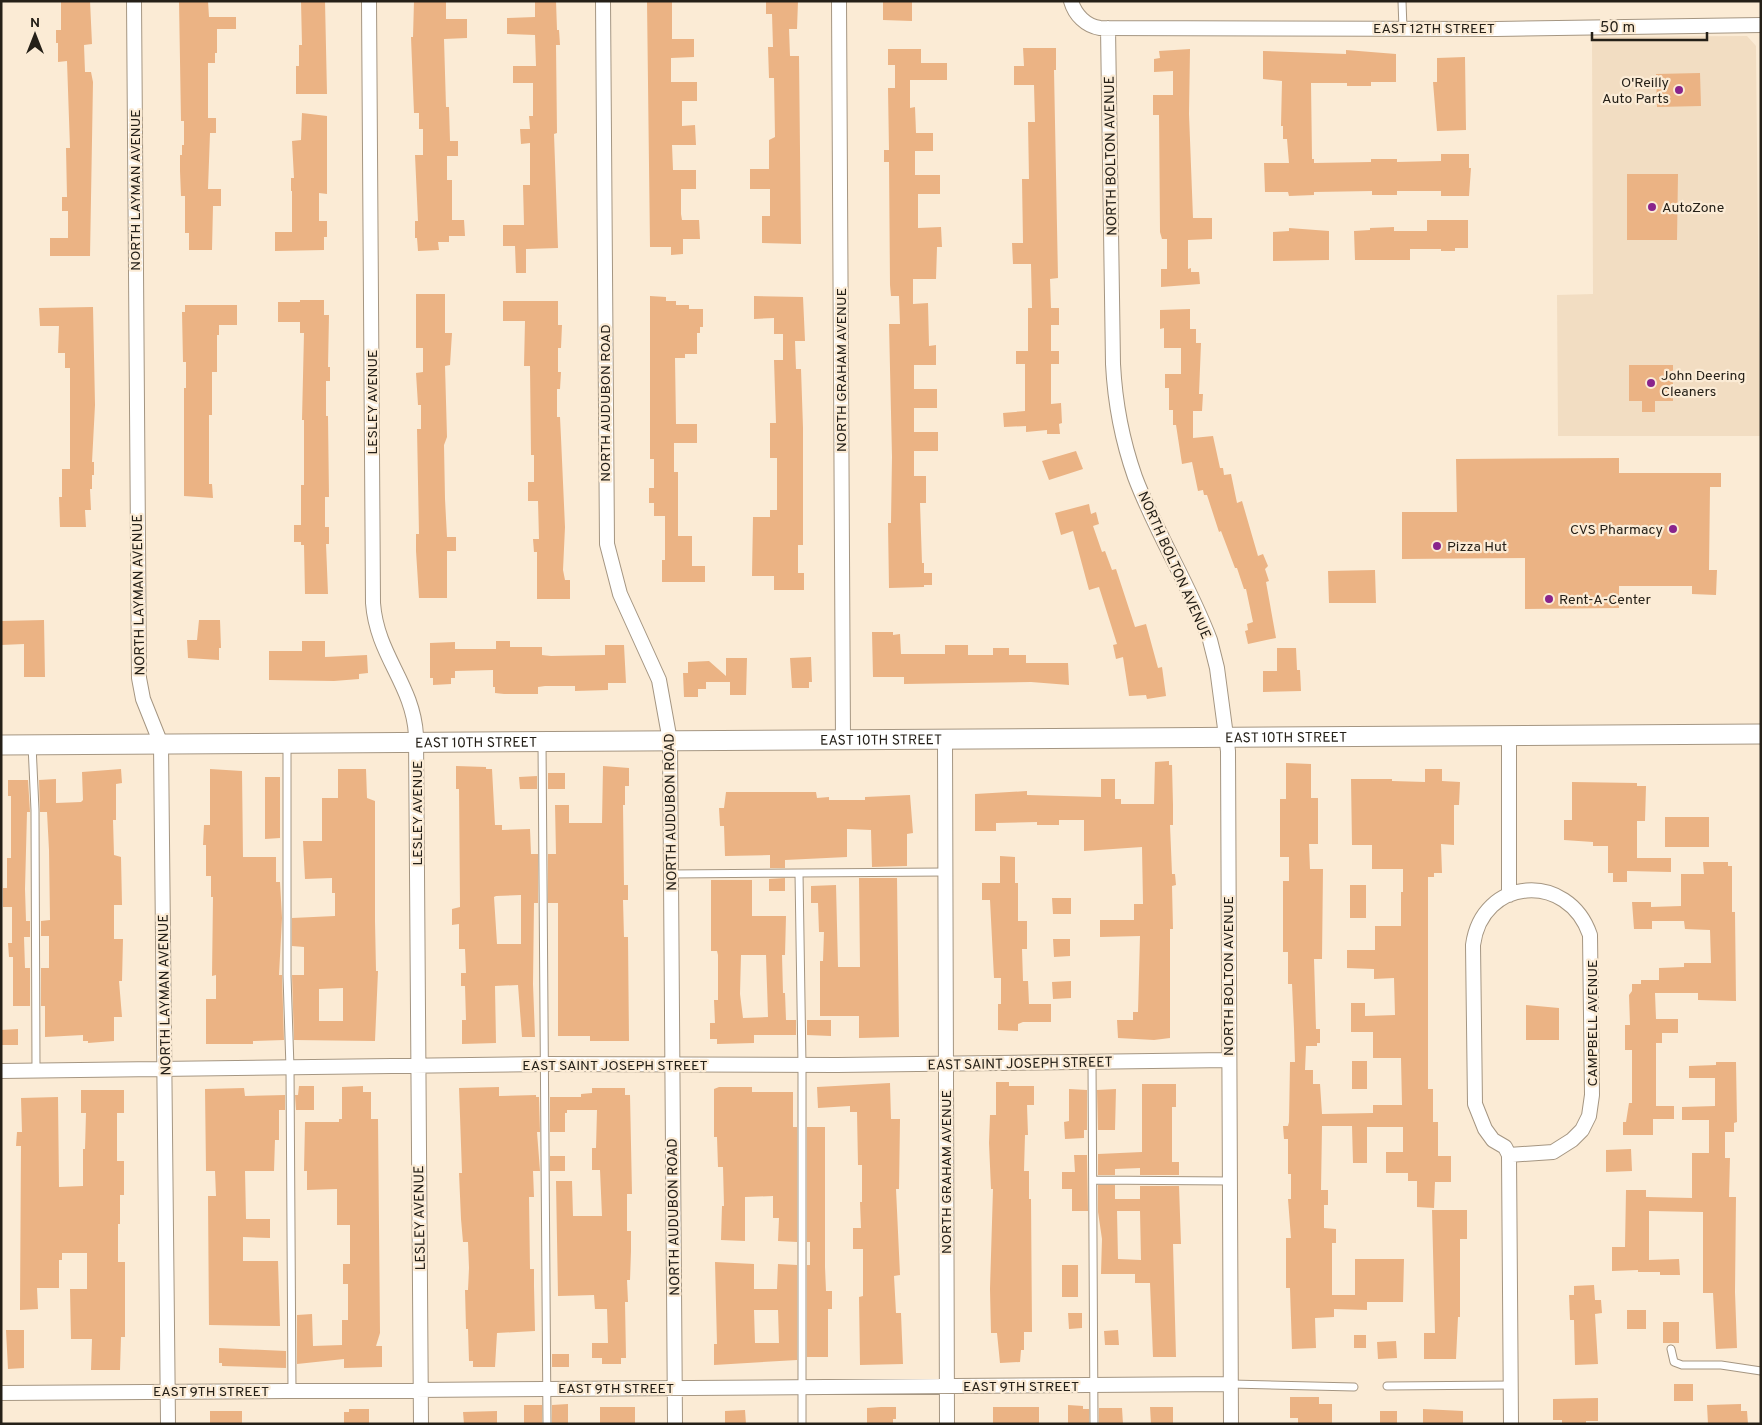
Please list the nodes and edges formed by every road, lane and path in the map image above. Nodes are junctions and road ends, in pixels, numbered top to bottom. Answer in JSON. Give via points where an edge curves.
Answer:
{"nodes":[{"id":1,"x":134,"y":1,"type":"edge"},
{"id":2,"x":369,"y":1,"type":"edge"},
{"id":3,"x":603,"y":1,"type":"edge"},
{"id":4,"x":838,"y":1,"type":"edge"},
{"id":5,"x":1071,"y":1,"type":"edge"},
{"id":6,"x":1402,"y":1,"type":"edge"},
{"id":7,"x":1761,"y":25,"type":"edge"},
{"id":8,"x":1108,"y":28,"type":"junction"},
{"id":9,"x":1403,"y":29,"type":"junction"},
{"id":10,"x":1761,"y":734,"type":"edge"},
{"id":11,"x":1508,"y":736,"type":"junction"},
{"id":12,"x":1226,"y":738,"type":"junction"},
{"id":13,"x":843,"y":740,"type":"junction"},
{"id":14,"x":945,"y":740,"type":"junction"},
{"id":15,"x":670,"y":741,"type":"junction"},
{"id":16,"x":542,"y":742,"type":"junction"},
{"id":17,"x":287,"y":743,"type":"junction"},
{"id":18,"x":416,"y":743,"type":"junction"},
{"id":19,"x":161,"y":744,"type":"junction"},
{"id":20,"x":1,"y":745,"type":"edge"},
{"id":21,"x":32,"y":745,"type":"junction"},
{"id":22,"x":945,"y":872,"type":"junction"},
{"id":23,"x":798,"y":873,"type":"junction"},
{"id":24,"x":671,"y":874,"type":"junction"},
{"id":25,"x":1509,"y":895,"type":"junction"},
{"id":26,"x":1229,"y":1060,"type":"junction"},
{"id":27,"x":1092,"y":1062,"type":"junction"},
{"id":28,"x":946,"y":1063,"type":"junction"},
{"id":29,"x":545,"y":1064,"type":"junction"},
{"id":30,"x":671,"y":1065,"type":"junction"},
{"id":31,"x":802,"y":1065,"type":"junction"},
{"id":32,"x":418,"y":1067,"type":"junction"},
{"id":33,"x":290,"y":1068,"type":"junction"},
{"id":34,"x":164,"y":1069,"type":"junction"},
{"id":35,"x":36,"y":1070,"type":"junction"},
{"id":36,"x":1,"y":1071,"type":"edge"},
{"id":37,"x":1509,"y":1155,"type":"junction"},
{"id":38,"x":1092,"y":1180,"type":"junction"},
{"id":39,"x":1229,"y":1181,"type":"junction"},
{"id":40,"x":1670,"y":1349,"type":"dead end"},
{"id":41,"x":1761,"y":1371,"type":"edge"},
{"id":42,"x":1231,"y":1384,"type":"junction"},
{"id":43,"x":1094,"y":1385,"type":"junction"},
{"id":44,"x":1511,"y":1385,"type":"junction"},
{"id":45,"x":947,"y":1386,"type":"junction"},
{"id":46,"x":1354,"y":1386,"type":"dead end"},
{"id":47,"x":1387,"y":1386,"type":"dead end"},
{"id":48,"x":803,"y":1387,"type":"junction"},
{"id":49,"x":674,"y":1388,"type":"junction"},
{"id":50,"x":547,"y":1389,"type":"junction"},
{"id":51,"x":421,"y":1390,"type":"junction"},
{"id":52,"x":292,"y":1391,"type":"junction"},
{"id":53,"x":168,"y":1392,"type":"junction"},
{"id":54,"x":1,"y":1393,"type":"edge"},
{"id":55,"x":168,"y":1424,"type":"edge"},
{"id":56,"x":421,"y":1424,"type":"edge"},
{"id":57,"x":547,"y":1424,"type":"edge"},
{"id":58,"x":675,"y":1424,"type":"edge"},
{"id":59,"x":802,"y":1424,"type":"edge"},
{"id":60,"x":947,"y":1424,"type":"edge"},
{"id":61,"x":1094,"y":1424,"type":"edge"},
{"id":62,"x":1231,"y":1424,"type":"edge"},
{"id":63,"x":1511,"y":1424,"type":"edge"}],
"edges":[{"from":1,"to":19,"type":"street","name":"NORTH LAYMAN AVENUE","via":[[139,678],[143,699]]},
{"from":2,"to":18,"type":"street","name":"LESLEY AVENUE","via":[[373,603],[383,646],[412,706]]},
{"from":3,"to":15,"type":"street","name":"NORTH AUDUBON ROAD","via":[[607,537],[611,566],[620,594],[659,680]]},
{"from":4,"to":13,"type":"street","name":"NORTH GRAHAM AVENUE"},
{"from":5,"to":8,"type":"street","via":[[1085,22],[1094,27]]},
{"from":6,"to":9,"type":"lane"},
{"from":7,"to":9,"type":"street","name":"EAST 12TH STREET"},
{"from":8,"to":9,"type":"street","name":"EAST 12TH STREET"},
{"from":8,"to":12,"type":"street","name":"NORTH BOLTON AVENUE","via":[[1116,401],[1136,479],[1210,640]]},
{"from":10,"to":11,"type":"main road","name":"EAST 10TH STREET"},
{"from":11,"to":12,"type":"main road","name":"EAST 10TH STREET"},
{"from":11,"to":25,"type":"street"},
{"from":12,"to":14,"type":"main road","name":"EAST 10TH STREET"},
{"from":12,"to":26,"type":"street","name":"NORTH BOLTON AVENUE"},
{"from":13,"to":14,"type":"main road","name":"EAST 10TH STREET"},
{"from":13,"to":15,"type":"main road","name":"EAST 10TH STREET"},
{"from":14,"to":22,"type":"street","name":"NORTH GRAHAM AVENUE"},
{"from":15,"to":16,"type":"main road","name":"EAST 10TH STREET"},
{"from":15,"to":24,"type":"street","name":"NORTH AUDUBON ROAD"},
{"from":16,"to":18,"type":"main road","name":"EAST 10TH STREET"},
{"from":16,"to":29,"type":"lane"},
{"from":17,"to":18,"type":"main road","name":"EAST 10TH STREET"},
{"from":17,"to":19,"type":"main road","name":"EAST 10TH STREET"},
{"from":17,"to":33,"type":"lane"},
{"from":18,"to":32,"type":"street","name":"LESLEY AVENUE"},
{"from":19,"to":21,"type":"main road","name":"EAST 10TH STREET"},
{"from":19,"to":34,"type":"street","name":"NORTH LAYMAN AVENUE"},
{"from":20,"to":21,"type":"main road","name":"EAST 10TH STREET"},
{"from":21,"to":35,"type":"lane"},
{"from":22,"to":23,"type":"lane"},
{"from":22,"to":28,"type":"street","name":"NORTH GRAHAM AVENUE"},
{"from":23,"to":24,"type":"lane"},
{"from":23,"to":31,"type":"lane"},
{"from":24,"to":30,"type":"street","name":"NORTH AUDUBON ROAD"},
{"from":25,"to":37,"type":"street","name":"CAMPBELL AVENUE","via":[[1486,912],[1478,924],[1473,945],[1475,1104],[1484,1129]]},
{"from":25,"to":37,"type":"street","name":"CAMPBELL AVENUE","via":[[1531,890],[1559,896],[1576,909],[1588,928],[1592,950],[1592,1095],[1586,1123],[1566,1145],[1554,1152]]},
{"from":26,"to":27,"type":"street","name":"EAST SAINT JOSEPH STREET"},
{"from":26,"to":39,"type":"street","name":"NORTH BOLTON AVENUE"},
{"from":27,"to":28,"type":"street","name":"EAST SAINT JOSEPH STREET"},
{"from":27,"to":38,"type":"lane"},
{"from":28,"to":31,"type":"street","name":"EAST SAINT JOSEPH STREET"},
{"from":28,"to":45,"type":"street","name":"NORTH GRAHAM AVENUE"},
{"from":29,"to":30,"type":"street","name":"EAST SAINT JOSEPH STREET"},
{"from":29,"to":32,"type":"street","name":"EAST SAINT JOSEPH STREET"},
{"from":29,"to":50,"type":"lane"},
{"from":30,"to":31,"type":"street","name":"EAST SAINT JOSEPH STREET"},
{"from":30,"to":49,"type":"street","name":"NORTH AUDUBON ROAD"},
{"from":31,"to":48,"type":"lane"},
{"from":32,"to":33,"type":"street","name":"EAST SAINT JOSEPH STREET"},
{"from":32,"to":51,"type":"street","name":"LESLEY AVENUE"},
{"from":33,"to":34,"type":"street","name":"EAST SAINT JOSEPH STREET"},
{"from":33,"to":52,"type":"lane"},
{"from":34,"to":35,"type":"street","name":"EAST SAINT JOSEPH STREET"},
{"from":34,"to":53,"type":"street","name":"NORTH LAYMAN AVENUE"},
{"from":35,"to":36,"type":"street","name":"EAST SAINT JOSEPH STREET"},
{"from":37,"to":44,"type":"street"},
{"from":38,"to":39,"type":"lane"},
{"from":38,"to":43,"type":"lane"},
{"from":39,"to":42,"type":"street","name":"NORTH BOLTON AVENUE"},
{"from":40,"to":41,"type":"lane","via":[[1674,1362],[1682,1365],[1721,1365]]},
{"from":42,"to":43,"type":"street","name":"EAST 9TH STREET"},
{"from":42,"to":46,"type":"lane"},
{"from":42,"to":62,"type":"street","name":"NORTH BOLTON AVENUE"},
{"from":43,"to":45,"type":"street","name":"EAST 9TH STREET"},
{"from":43,"to":61,"type":"lane"},
{"from":44,"to":47,"type":"lane"},
{"from":44,"to":63,"type":"street"},
{"from":45,"to":48,"type":"street","name":"EAST 9TH STREET"},
{"from":45,"to":60,"type":"street","name":"NORTH GRAHAM AVENUE"},
{"from":48,"to":49,"type":"street","name":"EAST 9TH STREET"},
{"from":48,"to":59,"type":"lane"},
{"from":49,"to":50,"type":"street","name":"EAST 9TH STREET"},
{"from":49,"to":58,"type":"street","name":"NORTH AUDUBON ROAD"},
{"from":50,"to":51,"type":"street","name":"EAST 9TH STREET"},
{"from":50,"to":57,"type":"lane"},
{"from":51,"to":52,"type":"street","name":"EAST 9TH STREET"},
{"from":51,"to":56,"type":"street","name":"LESLEY AVENUE"},
{"from":52,"to":53,"type":"street","name":"EAST 9TH STREET"},
{"from":53,"to":54,"type":"street","name":"EAST 9TH STREET"},
{"from":53,"to":55,"type":"street","name":"NORTH LAYMAN AVENUE"}]}
